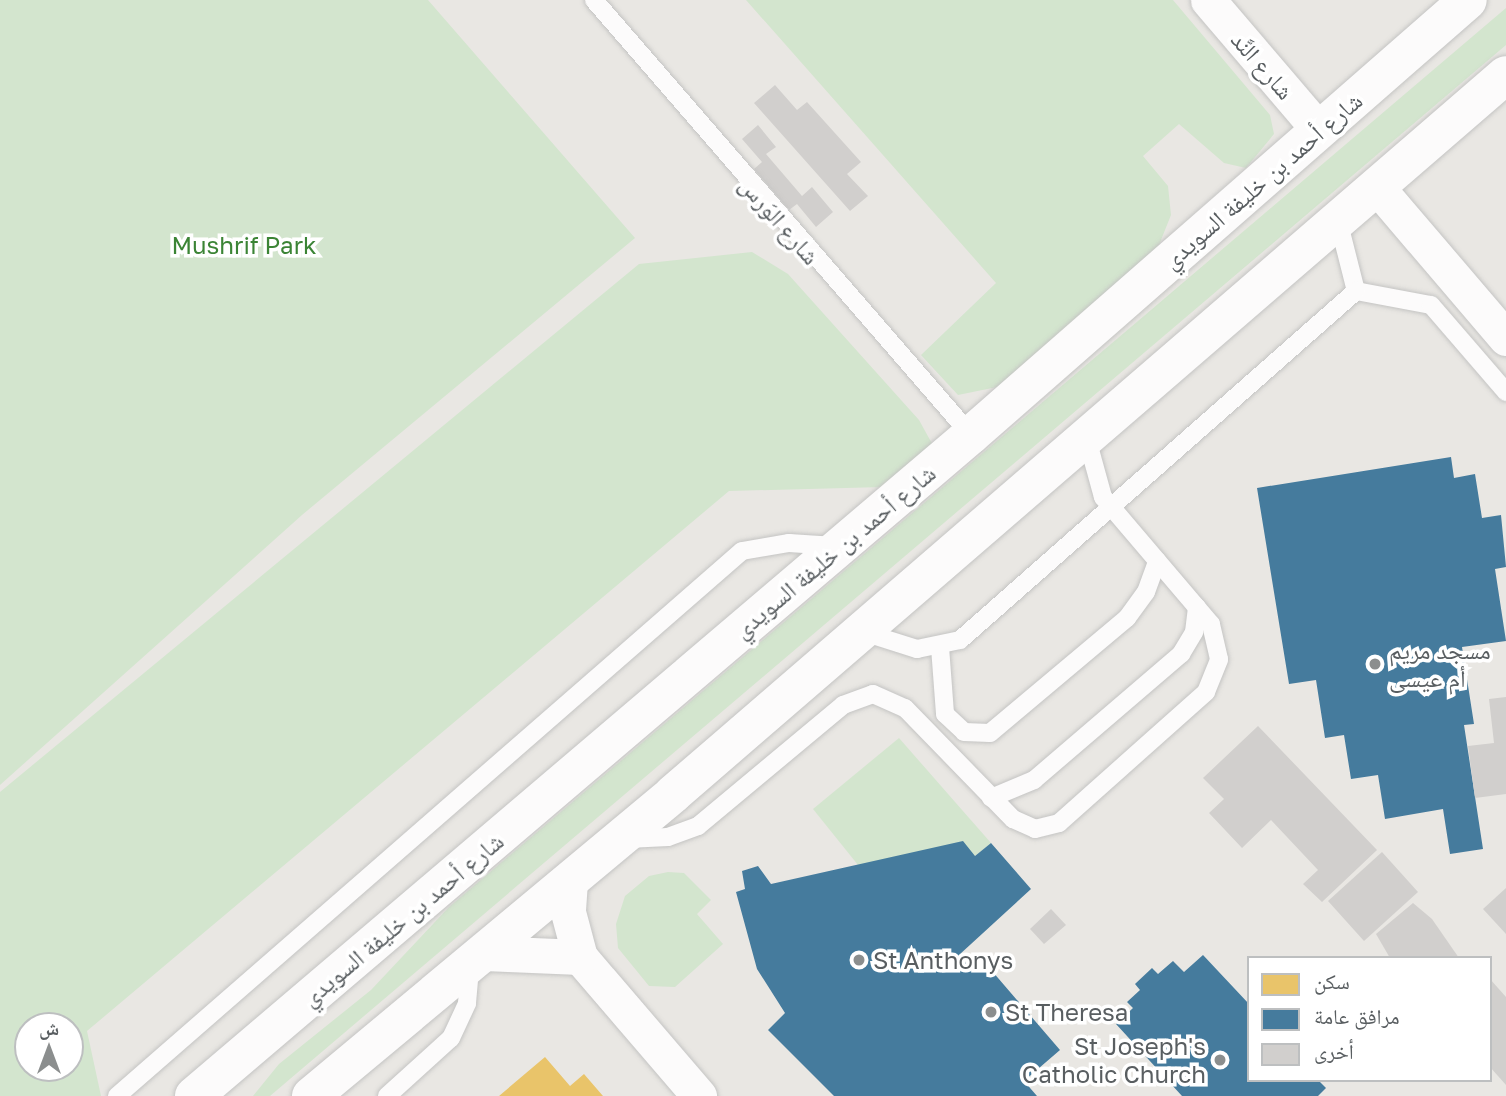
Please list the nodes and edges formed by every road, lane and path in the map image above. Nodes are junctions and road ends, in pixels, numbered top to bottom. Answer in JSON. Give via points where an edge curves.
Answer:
{"nodes":[{"id":1,"x":594,"y":0,"type":"edge"},
{"id":2,"x":1208,"y":0,"type":"edge"},
{"id":3,"x":1468,"y":0,"type":"edge"},
{"id":4,"x":1506,"y":75,"type":"edge"},
{"id":5,"x":1319,"y":130,"type":"junction"},
{"id":6,"x":1376,"y":186,"type":"junction"},
{"id":7,"x":1337,"y":218,"type":"junction"},
{"id":8,"x":1455,"y":278,"type":"junction"},
{"id":9,"x":1356,"y":291,"type":"junction"},
{"id":10,"x":1431,"y":305,"type":"junction"},
{"id":11,"x":1506,"y":338,"type":"edge"},
{"id":12,"x":1506,"y":392,"type":"edge"},
{"id":13,"x":971,"y":435,"type":"junction"},
{"id":14,"x":1087,"y":435,"type":"junction"},
{"id":15,"x":1113,"y":510,"type":"junction"},
{"id":16,"x":839,"y":547,"type":"junction"},
{"id":17,"x":1157,"y":561,"type":"junction"},
{"id":18,"x":1197,"y":607,"type":"junction"},
{"id":19,"x":860,"y":631,"type":"junction"},
{"id":20,"x":940,"y":647,"type":"junction"},
{"id":21,"x":990,"y":798,"type":"junction"},
{"id":22,"x":620,"y":839,"type":"junction"},
{"id":23,"x":570,"y":881,"type":"junction"},
{"id":24,"x":580,"y":957,"type":"junction"},
{"id":25,"x":477,"y":959,"type":"junction"},
{"id":26,"x":225,"y":1082,"type":"edge"},
{"id":27,"x":117,"y":1096,"type":"edge"},
{"id":28,"x":194,"y":1096,"type":"edge"},
{"id":29,"x":311,"y":1096,"type":"edge"},
{"id":30,"x":387,"y":1096,"type":"edge"},
{"id":31,"x":699,"y":1096,"type":"edge"}],
"edges":[{"from":1,"to":13,"type":"lane","name":"شارع الوَرس"},
{"from":2,"to":5,"type":"street","name":"شارع النَّد"},
{"from":3,"to":5,"type":"street","name":"شارع أحمد بن خليفة السويدي"},
{"from":4,"to":6,"type":"street"},
{"from":5,"to":13,"type":"street","name":"شارع أحمد بن خليفة السويدي"},
{"from":6,"to":7,"type":"street"},
{"from":6,"to":8,"type":"street"},
{"from":7,"to":9,"type":"lane"},
{"from":7,"to":14,"type":"street"},
{"from":8,"to":10,"type":"lane"},
{"from":8,"to":11,"type":"street"},
{"from":9,"to":10,"type":"lane"},
{"from":9,"to":15,"type":"lane"},
{"from":10,"to":12,"type":"lane"},
{"from":13,"to":16,"type":"street","name":"شارع أحمد بن خليفة السويدي"},
{"from":14,"to":15,"type":"lane","via":[[1095,483]]},
{"from":14,"to":19,"type":"street"},
{"from":15,"to":17,"type":"lane"},
{"from":15,"to":20,"type":"lane","via":[[969,634]]},
{"from":16,"to":26,"type":"street","name":"شارع أحمد بن خليفة السويدي"},
{"from":16,"to":27,"type":"lane","via":[[789,543],[742,551]]},
{"from":17,"to":18,"type":"lane"},
{"from":17,"to":20,"type":"lane","via":[[1146,592],[1127,618],[990,733],[964,732],[945,714]]},
{"from":18,"to":21,"type":"lane","via":[[1194,632],[1181,654],[1034,780]]},
{"from":18,"to":21,"type":"lane","via":[[1219,647],[1206,692],[1052,827],[1023,826]]},
{"from":19,"to":20,"type":"lane","via":[[906,648]]},
{"from":19,"to":22,"type":"street"},
{"from":21,"to":22,"type":"lane","via":[[905,708],[873,694],[843,705],[698,826],[660,838]]},
{"from":22,"to":23,"type":"street"},
{"from":23,"to":24,"type":"street","via":[[568,912]]},
{"from":23,"to":25,"type":"street"},
{"from":24,"to":25,"type":"street"},
{"from":24,"to":31,"type":"street"},
{"from":25,"to":29,"type":"street"},
{"from":25,"to":30,"type":"lane","via":[[467,1003],[451,1038]]},
{"from":26,"to":28,"type":"street","name":"شارع أحمد بن خليفة السويدي"}]}
